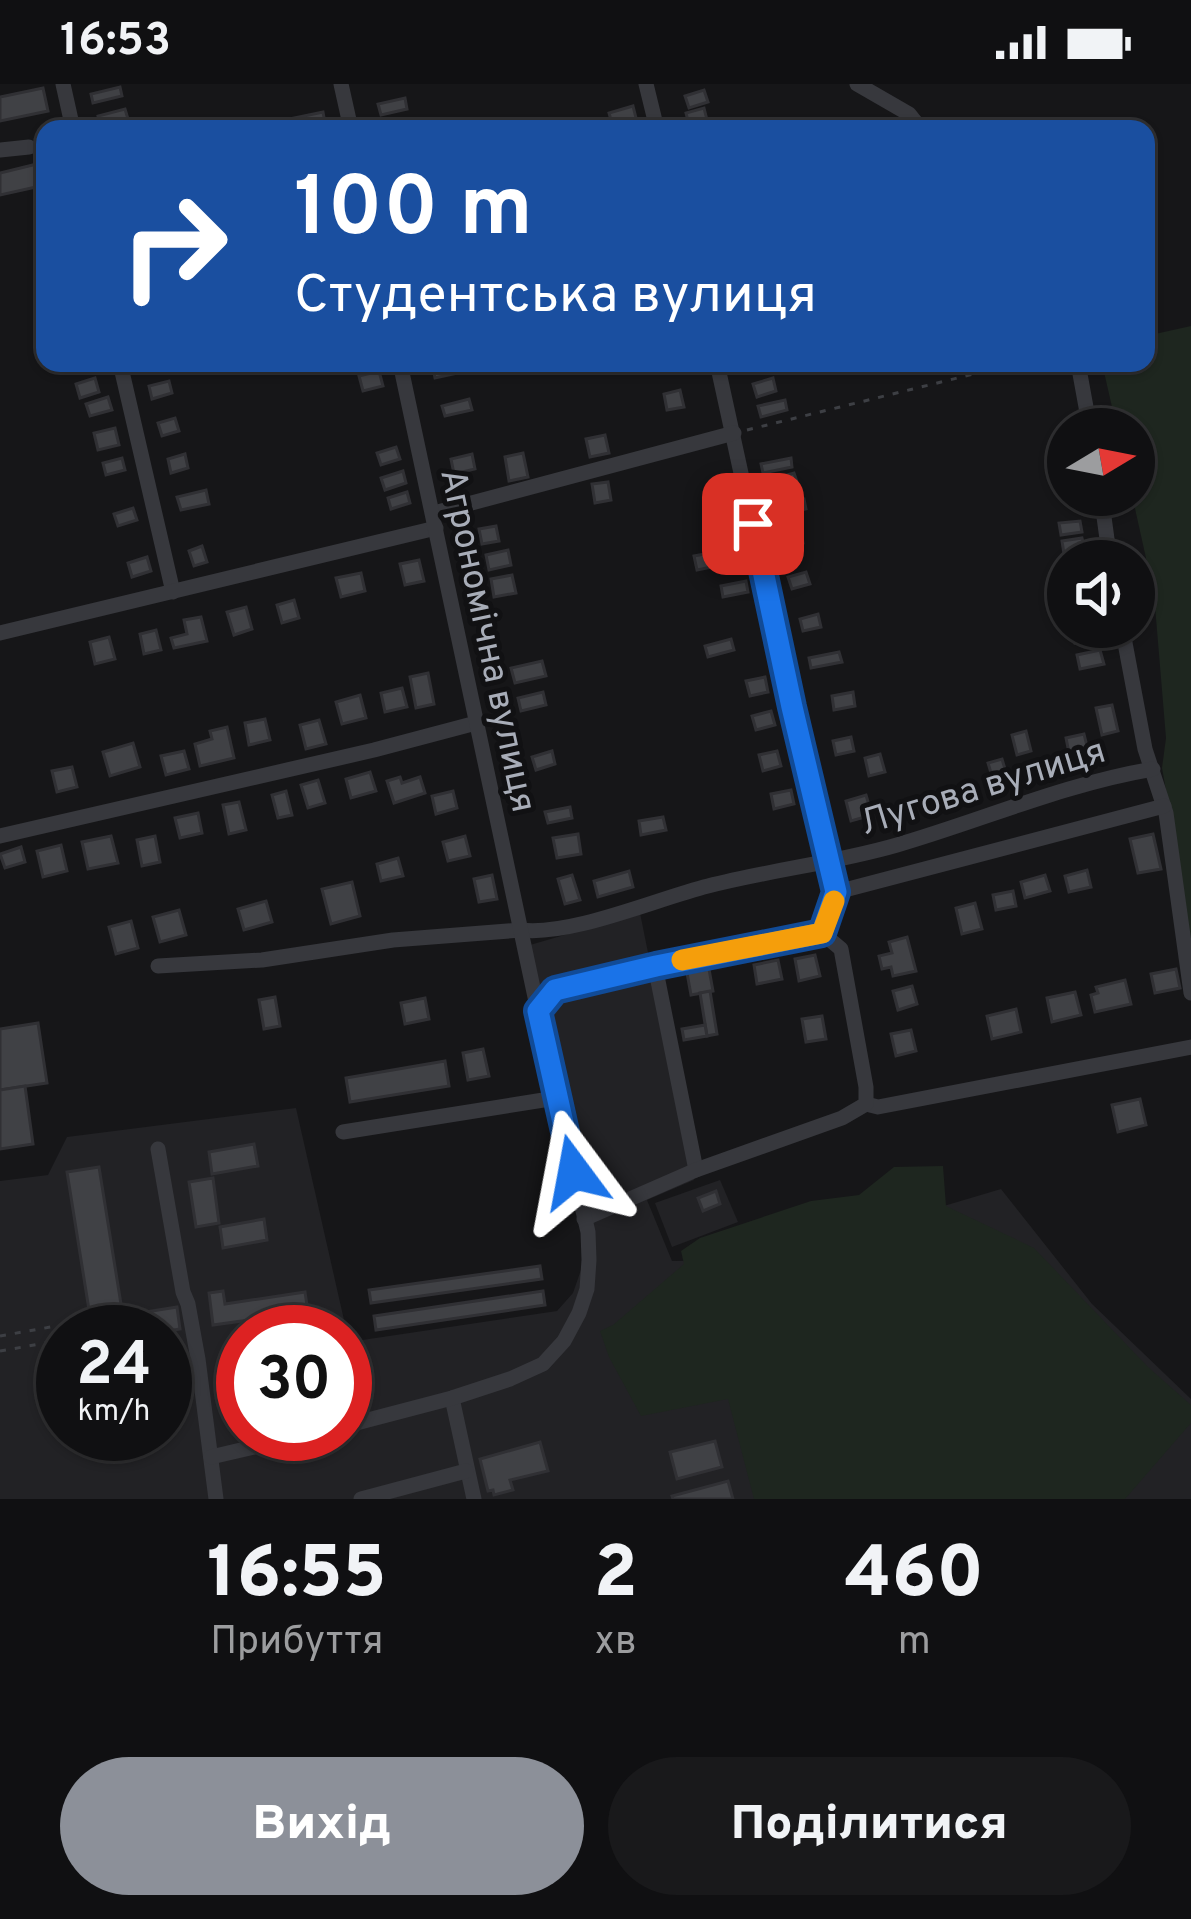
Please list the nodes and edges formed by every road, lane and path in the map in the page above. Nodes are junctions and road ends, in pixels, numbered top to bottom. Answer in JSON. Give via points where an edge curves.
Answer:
{"nodes":[{"id":1,"x":63,"y":84,"type":"edge"},
{"id":2,"x":341,"y":84,"type":"edge"},
{"id":3,"x":646,"y":84,"type":"edge"},
{"id":4,"x":857,"y":84,"type":"edge"},
{"id":5,"x":71,"y":120,"type":"edge"},
{"id":6,"x":349,"y":120,"type":"edge"},
{"id":7,"x":655,"y":120,"type":"edge"},
{"id":8,"x":914,"y":120,"type":"edge"},
{"id":9,"x":29,"y":148,"type":"dead end"},
{"id":10,"x":0,"y":150,"type":"edge"},
{"id":11,"x":122,"y":372,"type":"edge"},
{"id":12,"x":402,"y":372,"type":"edge"},
{"id":13,"x":719,"y":372,"type":"edge"},
{"id":14,"x":981,"y":372,"type":"edge"},
{"id":15,"x":1080,"y":372,"type":"edge"},
{"id":16,"x":1086,"y":408,"type":"edge"},
{"id":17,"x":734,"y":433,"type":"junction"},
{"id":18,"x":435,"y":520,"type":"junction"},
{"id":19,"x":173,"y":592,"type":"junction"},
{"id":20,"x":0,"y":633,"type":"edge"},
{"id":21,"x":1126,"y":648,"type":"edge"},
{"id":22,"x":476,"y":724,"type":"junction"},
{"id":23,"x":1153,"y":769,"type":"junction"},
{"id":24,"x":1164,"y":806,"type":"junction"},
{"id":25,"x":0,"y":836,"type":"edge"},
{"id":26,"x":828,"y":861,"type":"junction"},
{"id":27,"x":836,"y":892,"type":"junction"},
{"id":28,"x":521,"y":930,"type":"junction"},
{"id":29,"x":822,"y":933,"type":"junction"},
{"id":30,"x":158,"y":966,"type":"dead end"},
{"id":31,"x":656,"y":966,"type":"junction"},
{"id":32,"x":1191,"y":993,"type":"edge"},
{"id":33,"x":538,"y":1011,"type":"junction"},
{"id":34,"x":1191,"y":1046,"type":"edge"},
{"id":35,"x":556,"y":1098,"type":"junction"},
{"id":36,"x":866,"y":1104,"type":"junction"},
{"id":37,"x":343,"y":1132,"type":"dead end"},
{"id":38,"x":158,"y":1149,"type":"dead end"},
{"id":39,"x":696,"y":1170,"type":"junction"},
{"id":40,"x":584,"y":1219,"type":"junction"},
{"id":41,"x":36,"y":1330,"type":"edge"},
{"id":42,"x":0,"y":1336,"type":"edge"},
{"id":43,"x":194,"y":1344,"type":"joint"},
{"id":44,"x":36,"y":1345,"type":"edge"},
{"id":45,"x":0,"y":1351,"type":"edge"},
{"id":46,"x":452,"y":1398,"type":"junction"},
{"id":47,"x":372,"y":1419,"type":"edge"},
{"id":48,"x":216,"y":1456,"type":"edge"},
{"id":49,"x":211,"y":1457,"type":"junction"},
{"id":50,"x":466,"y":1471,"type":"junction"},
{"id":51,"x":216,"y":1499,"type":"edge"},
{"id":52,"x":361,"y":1499,"type":"edge"},
{"id":53,"x":474,"y":1499,"type":"edge"}],
"edges":[{"from":1,"to":5,"type":"street"},
{"from":2,"to":6,"type":"street"},
{"from":3,"to":7,"type":"street"},
{"from":4,"to":8,"type":"street"},
{"from":9,"to":10,"type":"street"},
{"from":11,"to":19,"type":"street"},
{"from":12,"to":18,"type":"street","name":"Агрономічна вулиця"},
{"from":13,"to":17,"type":"street"},
{"from":14,"to":17,"type":"path"},
{"from":15,"to":16,"type":"street"},
{"from":17,"to":18,"type":"street"},
{"from":17,"to":26,"type":"street"},
{"from":18,"to":19,"type":"street"},
{"from":18,"to":22,"type":"street","name":"Агрономічна вулиця"},
{"from":19,"to":20,"type":"street"},
{"from":21,"to":23,"type":"street","name":"Лугова вулиця"},
{"from":22,"to":25,"type":"street"},
{"from":22,"to":28,"type":"street","name":"Агрономічна вулиця"},
{"from":23,"to":24,"type":"street"},
{"from":23,"to":26,"type":"street","name":"Лугова вулиця","via":[[1074,785]]},
{"from":24,"to":27,"type":"street"},
{"from":24,"to":32,"type":"street"},
{"from":26,"to":27,"type":"street"},
{"from":26,"to":28,"type":"street","name":"Лугова вулиця"},
{"from":27,"to":29,"type":"street"},
{"from":28,"to":30,"type":"street","name":"Лугова вулиця"},
{"from":28,"to":33,"type":"street","name":"Агрономічна вулиця"},
{"from":29,"to":31,"type":"street"},
{"from":29,"to":36,"type":"street","via":[[841,949]]},
{"from":31,"to":33,"type":"street","via":[[555,990]]},
{"from":31,"to":39,"type":"street"},
{"from":33,"to":35,"type":"street","name":"Агрономічна вулиця"},
{"from":34,"to":36,"type":"street","via":[[878,1108]]},
{"from":35,"to":37,"type":"street"},
{"from":35,"to":40,"type":"street","name":"Агрономічна вулиця"},
{"from":36,"to":39,"type":"street"},
{"from":38,"to":43,"type":"street"},
{"from":39,"to":40,"type":"street"},
{"from":40,"to":46,"type":"street","name":"Агрономічна вулиця","via":[[587,1289],[565,1341],[544,1364]]},
{"from":41,"to":42,"type":"path"},
{"from":43,"to":49,"type":"street"},
{"from":44,"to":45,"type":"path"},
{"from":46,"to":47,"type":"street","name":"Агрономічна вулиця"},
{"from":46,"to":50,"type":"street"},
{"from":48,"to":49,"type":"street"},
{"from":49,"to":51,"type":"street"},
{"from":50,"to":52,"type":"street"},
{"from":50,"to":53,"type":"street"}]}
